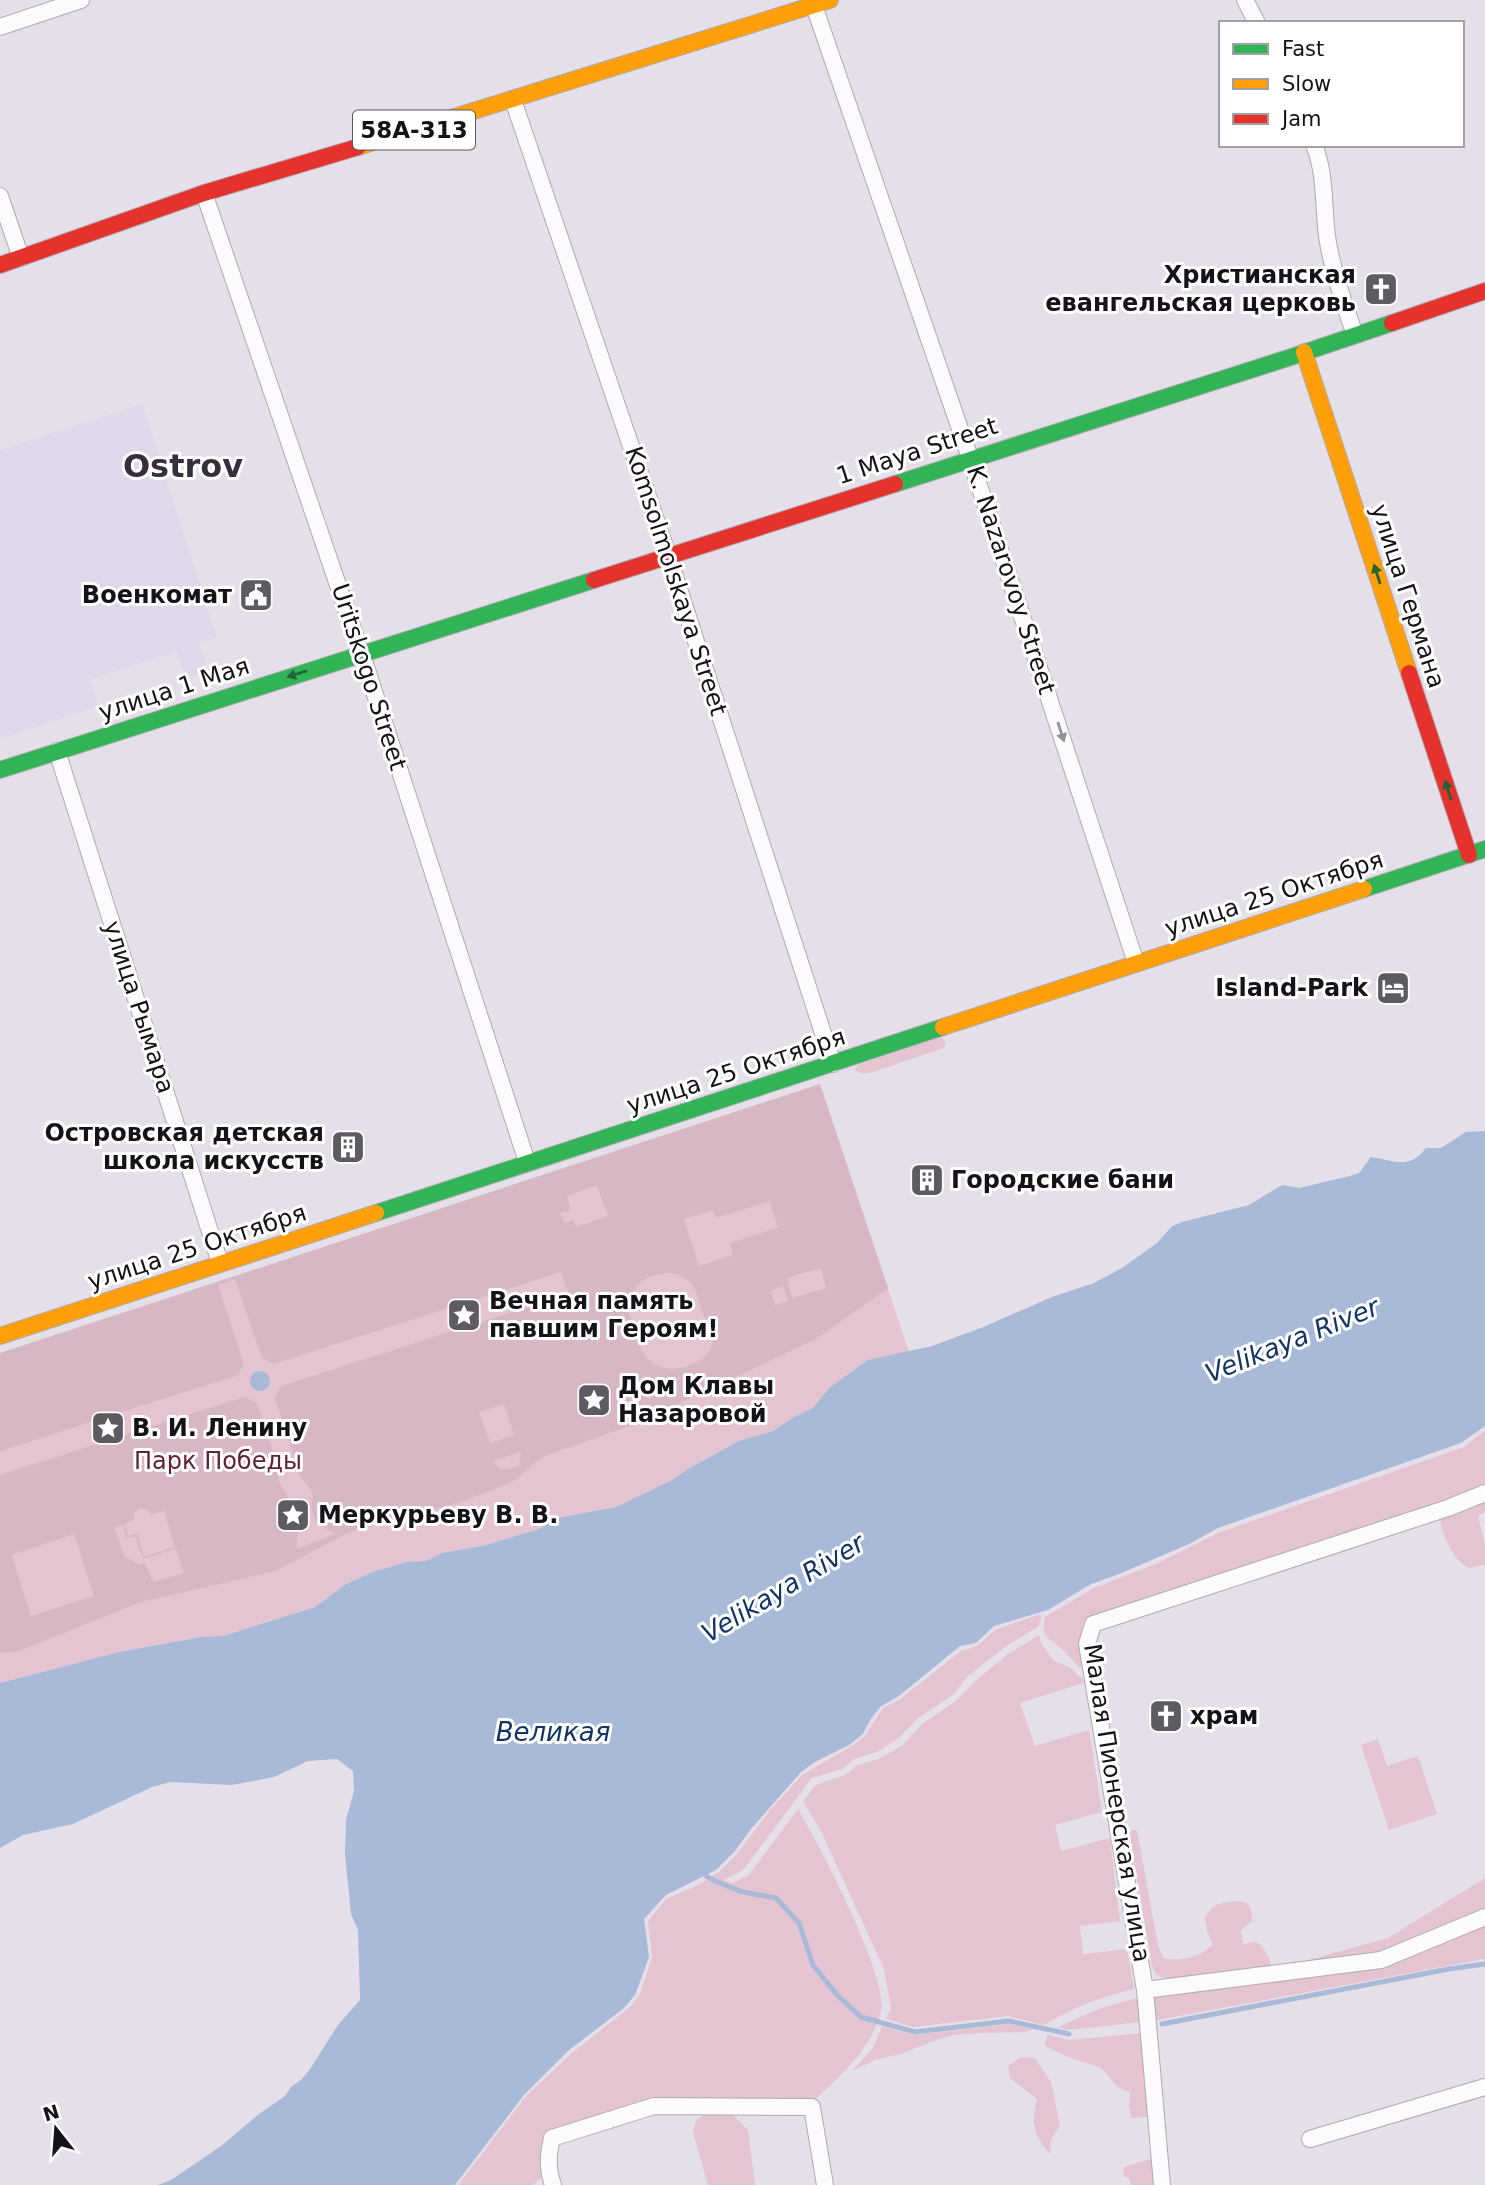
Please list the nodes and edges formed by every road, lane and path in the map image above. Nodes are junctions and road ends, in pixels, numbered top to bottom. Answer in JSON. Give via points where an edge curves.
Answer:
{"nodes":[{"id":1,"x":81,"y":0,"type":"edge"},
{"id":2,"x":830,"y":0,"type":"edge"},
{"id":3,"x":1245,"y":0,"type":"edge"},
{"id":4,"x":813,"y":3,"type":"edge"},
{"id":5,"x":1256,"y":21,"type":"edge"},
{"id":6,"x":0,"y":27,"type":"edge"},
{"id":7,"x":513,"y":100,"type":"junction"},
{"id":8,"x":1315,"y":147,"type":"edge"},
{"id":9,"x":204,"y":193,"type":"junction"},
{"id":10,"x":0,"y":196,"type":"edge"},
{"id":11,"x":21,"y":258,"type":"junction"},
{"id":12,"x":0,"y":265,"type":"edge"},
{"id":13,"x":1485,"y":291,"type":"edge"},
{"id":14,"x":1355,"y":335,"type":"junction"},
{"id":15,"x":1304,"y":352,"type":"junction"},
{"id":16,"x":970,"y":458,"type":"junction"},
{"id":17,"x":668,"y":555,"type":"junction"},
{"id":18,"x":362,"y":653,"type":"junction"},
{"id":19,"x":57,"y":751,"type":"junction"},
{"id":20,"x":0,"y":770,"type":"edge"},
{"id":21,"x":1485,"y":849,"type":"edge"},
{"id":22,"x":1469,"y":855,"type":"junction"},
{"id":23,"x":1136,"y":963,"type":"junction"},
{"id":24,"x":833,"y":1064,"type":"junction"},
{"id":25,"x":527,"y":1163,"type":"junction"},
{"id":26,"x":220,"y":1263,"type":"junction"},
{"id":27,"x":0,"y":1336,"type":"edge"},
{"id":28,"x":1485,"y":1493,"type":"edge"},
{"id":29,"x":1485,"y":1917,"type":"edge"},
{"id":30,"x":1145,"y":1990,"type":"junction"},
{"id":31,"x":1485,"y":2087,"type":"edge"},
{"id":32,"x":1310,"y":2139,"type":"dead end"},
{"id":33,"x":554,"y":2185,"type":"edge"},
{"id":34,"x":825,"y":2185,"type":"edge"},
{"id":35,"x":1162,"y":2185,"type":"edge"}],
"edges":[{"from":1,"to":6,"type":"street"},
{"from":2,"to":4,"type":"main road","number":"58А-313"},
{"from":3,"to":5,"type":"street"},
{"from":4,"to":7,"type":"main road","number":"58А-313"},
{"from":4,"to":16,"type":"street","name":"K. Nazarovoy Street"},
{"from":7,"to":9,"type":"main road","number":"58А-313"},
{"from":7,"to":17,"type":"street","name":"Komsolmolskaya Street"},
{"from":8,"to":14,"type":"street","via":[[1321,161],[1327,237]]},
{"from":9,"to":11,"type":"main road","number":"58А-313"},
{"from":9,"to":18,"type":"street","name":"Uritskogo Street"},
{"from":10,"to":11,"type":"street"},
{"from":11,"to":12,"type":"main road","number":"58А-313"},
{"from":13,"to":14,"type":"main road","name":"1 Maya Street"},
{"from":14,"to":15,"type":"main road","name":"1 Maya Street"},
{"from":15,"to":16,"type":"main road","name":"1 Maya Street"},
{"from":22,"to":15,"type":"main road","name":"улица Германа","one_way":true},
{"from":16,"to":17,"type":"main road","name":"1 Maya Street"},
{"from":16,"to":23,"type":"street","name":"K. Nazarovoy Street","one_way":true},
{"from":17,"to":18,"type":"main road","name":"1 Maya Street"},
{"from":17,"to":24,"type":"street","name":"Komsolmolskaya Street"},
{"from":18,"to":19,"type":"main road","name":"улица 1 Мая","one_way":true},
{"from":18,"to":25,"type":"street","name":"Uritskogo Street"},
{"from":19,"to":20,"type":"main road","name":"улица 1 Мая"},
{"from":19,"to":26,"type":"street","name":"улица Рымара"},
{"from":21,"to":22,"type":"main road","name":"улица 25 Октября"},
{"from":22,"to":23,"type":"main road","name":"улица 25 Октября"},
{"from":23,"to":24,"type":"main road","name":"улица 25 Октября"},
{"from":24,"to":25,"type":"main road","name":"улица 25 Октября"},
{"from":25,"to":26,"type":"main road","name":"улица 25 Октября"},
{"from":26,"to":27,"type":"main road","name":"улица 25 Октября"},
{"from":28,"to":30,"type":"street","name":"Малая Пионерская улица","via":[[1093,1623],[1087,1644]]},
{"from":29,"to":30,"type":"street","via":[[1381,1960]]},
{"from":30,"to":35,"type":"street","name":"Малая Пионерская улица"},
{"from":31,"to":32,"type":"street"},
{"from":33,"to":34,"type":"street","via":[[548,2154],[552,2138],[654,2106],[812,2107]]}]}
